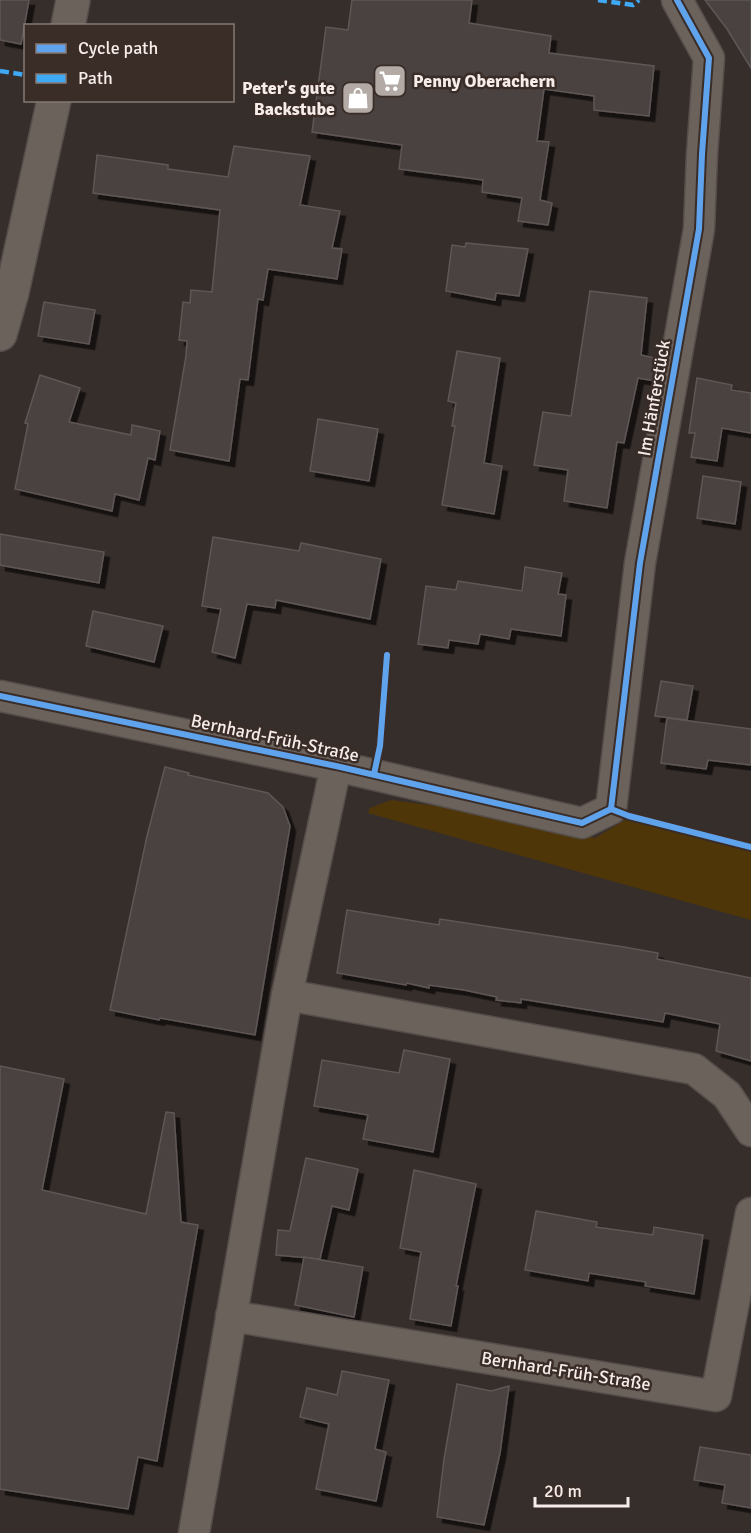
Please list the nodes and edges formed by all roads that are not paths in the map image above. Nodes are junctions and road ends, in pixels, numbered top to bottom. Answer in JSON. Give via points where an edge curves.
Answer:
{"nodes":[{"id":1,"x":73,"y":0,"type":"edge"},
{"id":2,"x":677,"y":0,"type":"edge"},
{"id":3,"x":68,"y":24,"type":"edge"},
{"id":4,"x":54,"y":102,"type":"edge"},
{"id":5,"x":6,"y":292,"type":"edge"},
{"id":6,"x":0,"y":334,"type":"edge"},
{"id":7,"x":0,"y":696,"type":"edge"},
{"id":8,"x":336,"y":766,"type":"junction"},
{"id":9,"x":611,"y":809,"type":"joint"},
{"id":10,"x":286,"y":995,"type":"junction"},
{"id":11,"x":751,"y":1131,"type":"edge"},
{"id":12,"x":751,"y":1213,"type":"edge"},
{"id":13,"x":231,"y":1316,"type":"junction"},
{"id":14,"x":194,"y":1533,"type":"edge"}],
"edges":[{"from":1,"to":3,"type":"street"},
{"from":2,"to":9,"type":"street","name":"Im Hänferstück","via":[[709,58],[699,229],[640,563]]},
{"from":4,"to":5,"type":"street"},
{"from":5,"to":6,"type":"street"},
{"from":7,"to":8,"type":"street","name":"Bernhard-Früh-Straße"},
{"from":8,"to":9,"type":"street","name":"Bernhard-Früh-Straße","via":[[582,823]]},
{"from":8,"to":10,"type":"street","name":"Bernhard-Früh-Straße"},
{"from":10,"to":11,"type":"street","via":[[694,1069],[727,1095]]},
{"from":10,"to":13,"type":"street","name":"Bernhard-Früh-Straße"},
{"from":12,"to":13,"type":"street","name":"Bernhard-Früh-Straße","via":[[716,1396]]},
{"from":13,"to":14,"type":"street","name":"Bernhard-Früh-Straße"}]}
